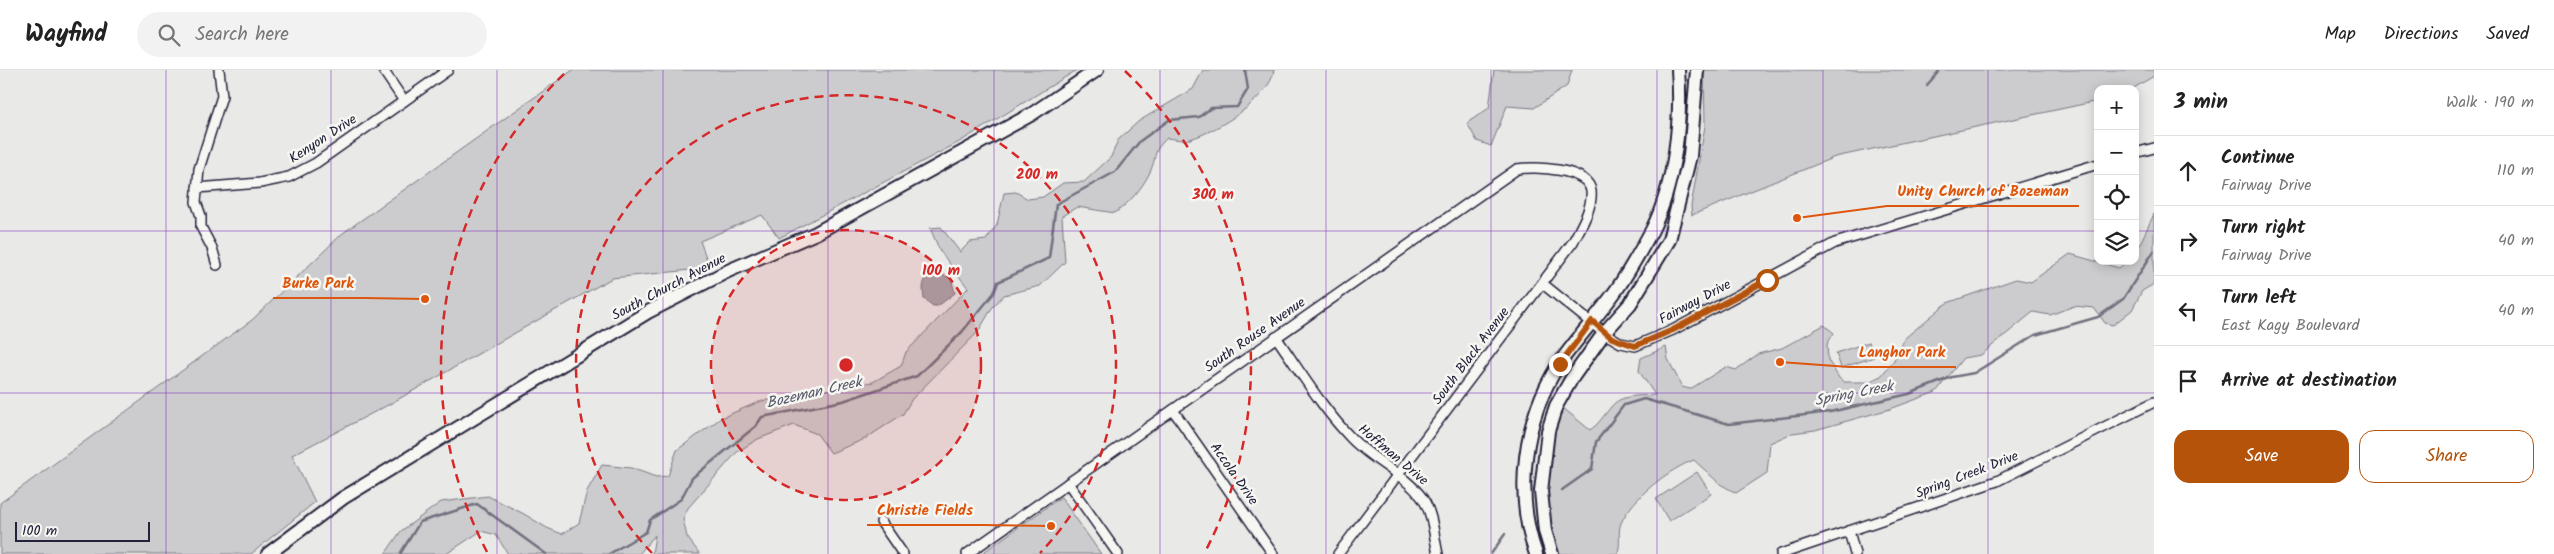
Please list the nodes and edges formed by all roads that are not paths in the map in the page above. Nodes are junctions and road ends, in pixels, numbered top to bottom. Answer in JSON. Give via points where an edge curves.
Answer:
{"nodes":[{"id":1,"x":219,"y":70,"type":"edge"},
{"id":2,"x":383,"y":70,"type":"edge"},
{"id":3,"x":448,"y":70,"type":"edge"},
{"id":4,"x":1097,"y":70,"type":"edge"},
{"id":5,"x":1678,"y":70,"type":"edge"},
{"id":6,"x":1697,"y":70,"type":"edge"},
{"id":7,"x":404,"y":101,"type":"junction"},
{"id":8,"x":2154,"y":148,"type":"edge"},
{"id":9,"x":2139,"y":152,"type":"edge"},
{"id":10,"x":2094,"y":165,"type":"edge"},
{"id":11,"x":1568,"y":172,"type":"joint"},
{"id":12,"x":197,"y":188,"type":"junction"},
{"id":13,"x":216,"y":265,"type":"dead end"},
{"id":14,"x":1543,"y":284,"type":"junction"},
{"id":15,"x":1592,"y":321,"type":"junction"},
{"id":16,"x":1604,"y":333,"type":"junction"},
{"id":17,"x":1276,"y":337,"type":"junction"},
{"id":18,"x":2154,"y":402,"type":"edge"},
{"id":19,"x":1173,"y":410,"type":"junction"},
{"id":20,"x":1396,"y":476,"type":"junction"},
{"id":21,"x":1068,"y":483,"type":"junction"},
{"id":22,"x":881,"y":522,"type":"dead end"},
{"id":23,"x":1849,"y":532,"type":"junction"},
{"id":24,"x":268,"y":554,"type":"edge"},
{"id":25,"x":903,"y":554,"type":"edge"},
{"id":26,"x":967,"y":554,"type":"edge"},
{"id":27,"x":1118,"y":554,"type":"edge"},
{"id":28,"x":1274,"y":554,"type":"edge"},
{"id":29,"x":1338,"y":554,"type":"edge"},
{"id":30,"x":1438,"y":554,"type":"edge"},
{"id":31,"x":1536,"y":554,"type":"edge"},
{"id":32,"x":1552,"y":554,"type":"edge"},
{"id":33,"x":1781,"y":554,"type":"edge"},
{"id":34,"x":1855,"y":554,"type":"edge"}],
"edges":[{"from":1,"to":12,"type":"street","via":[[222,96],[199,169]]},
{"from":2,"to":7,"type":"street"},
{"from":3,"to":7,"type":"street","name":"Kenyon Drive"},
{"from":4,"to":24,"type":"main road","name":"South Church Avenue","via":[[1032,114],[823,230],[728,271],[648,312],[343,498]]},
{"from":5,"to":15,"type":"main road","via":[[1679,121],[1674,156],[1653,227],[1617,289]]},
{"from":6,"to":16,"type":"main road","via":[[1690,156],[1669,240],[1630,304]]},
{"from":7,"to":12,"type":"street","name":"Kenyon Drive","via":[[316,163],[289,177],[260,183]]},
{"from":8,"to":9,"type":"street"},
{"from":10,"to":16,"type":"street","name":"Fairway Drive","via":[[1835,243],[1653,340],[1635,346],[1621,343]]},
{"from":11,"to":14,"type":"street","name":"South Black Avenue","via":[[1586,181],[1591,190],[1590,203],[1573,242]]},
{"from":11,"to":17,"type":"street","name":"South Rouse Avenue","via":[[1538,167],[1517,169]]},
{"from":12,"to":13,"type":"street","via":[[201,227],[212,248]]},
{"from":14,"to":15,"type":"street","name":"Fairway Drive"},
{"from":14,"to":20,"type":"street","name":"South Black Avenue"},
{"from":15,"to":16,"type":"street","name":"Fairway Drive"},
{"from":15,"to":31,"type":"main road","via":[[1548,384],[1531,431],[1525,498]]},
{"from":16,"to":32,"type":"main road","via":[[1556,406],[1548,431],[1542,491],[1545,531]]},
{"from":17,"to":19,"type":"street","name":"South Rouse Avenue"},
{"from":17,"to":20,"type":"street","name":"Hoffman Drive","via":[[1345,432]]},
{"from":18,"to":23,"type":"street","name":"Spring Creek Drive","via":[[1997,481]]},
{"from":19,"to":21,"type":"street","name":"South Rouse Avenue"},
{"from":19,"to":28,"type":"street","name":"Accola Drive"},
{"from":20,"to":29,"type":"street","name":"South Black Avenue"},
{"from":20,"to":30,"type":"street","name":"Hoffman Drive","via":[[1412,487],[1428,508]]},
{"from":21,"to":26,"type":"street","name":"South Rouse Avenue"},
{"from":21,"to":27,"type":"street"},
{"from":22,"to":25,"type":"street"},
{"from":23,"to":33,"type":"street","name":"Spring Creek Drive"},
{"from":23,"to":34,"type":"street"}]}
